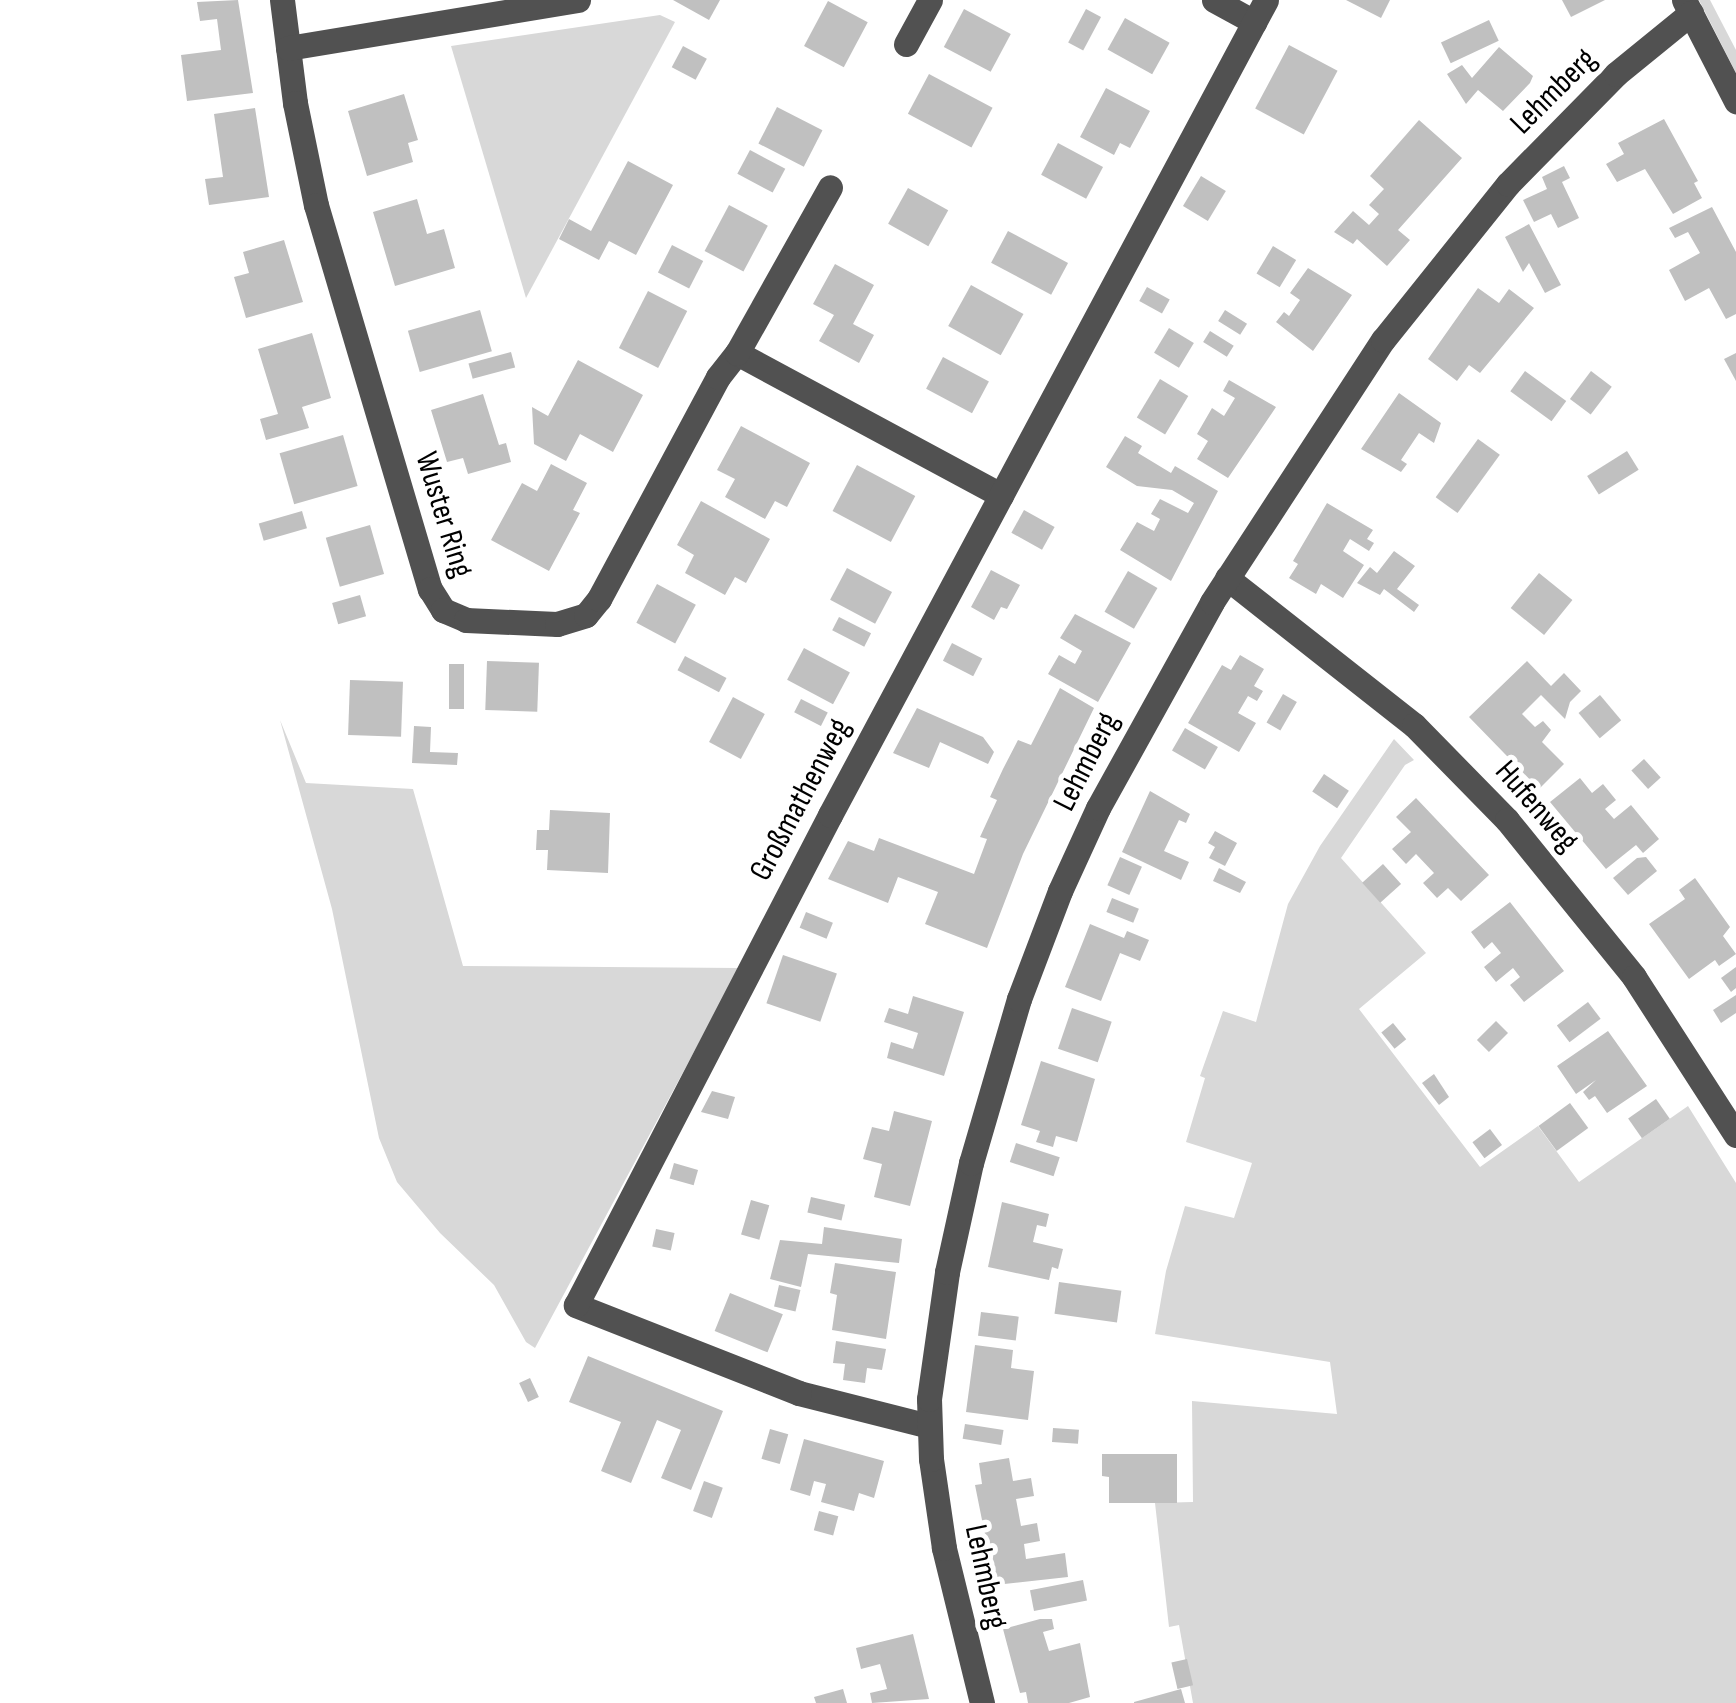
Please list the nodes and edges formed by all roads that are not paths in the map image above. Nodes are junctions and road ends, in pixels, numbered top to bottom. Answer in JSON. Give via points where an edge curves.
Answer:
{"nodes":[{"id":1,"x":282,"y":0,"type":"edge"},
{"id":2,"x":578,"y":0,"type":"edge"},
{"id":3,"x":930,"y":0,"type":"edge"},
{"id":4,"x":1214,"y":0,"type":"edge"},
{"id":5,"x":1687,"y":6,"type":"edge"},
{"id":6,"x":1260,"y":11,"type":"edge"},
{"id":7,"x":906,"y":44,"type":"dead end"},
{"id":8,"x":288,"y":48,"type":"junction"},
{"id":9,"x":1736,"y":101,"type":"edge"},
{"id":10,"x":830,"y":187,"type":"dead end"},
{"id":11,"x":738,"y":353,"type":"junction"},
{"id":12,"x":1001,"y":495,"type":"junction"},
{"id":13,"x":1227,"y":578,"type":"junction"},
{"id":14,"x":1736,"y":1134,"type":"edge"},
{"id":15,"x":929,"y":1426,"type":"junction"},
{"id":16,"x":982,"y":1703,"type":"edge"}],
"edges":[{"from":1,"to":8,"type":"street","name":"Wuster Ring"},
{"from":2,"to":8,"type":"street"},
{"from":3,"to":7,"type":"street"},
{"from":4,"to":6,"type":"street"},
{"from":5,"to":9,"type":"street"},
{"from":5,"to":13,"type":"street","name":"Lehmberg","via":[[1456,244],[1330,417]]},
{"from":6,"to":12,"type":"street","name":"Großmathenweg"},
{"from":8,"to":11,"type":"street","name":"Wuster Ring","via":[[316,205],[430,589],[443,610],[466,620],[557,624],[586,615],[718,377]]},
{"from":10,"to":11,"type":"street","name":"Wuster Ring"},
{"from":11,"to":12,"type":"street"},
{"from":12,"to":15,"type":"street","name":"Großmathenweg","via":[[576,1305],[799,1392]]},
{"from":13,"to":14,"type":"street","name":"Hufenweg","via":[[1414,726],[1508,820],[1634,978]]},
{"from":13,"to":15,"type":"street","name":"Lehmberg","via":[[1098,808],[1018,1000],[951,1254]]},
{"from":15,"to":16,"type":"street","name":"Lehmberg","via":[[944,1548]]}]}
